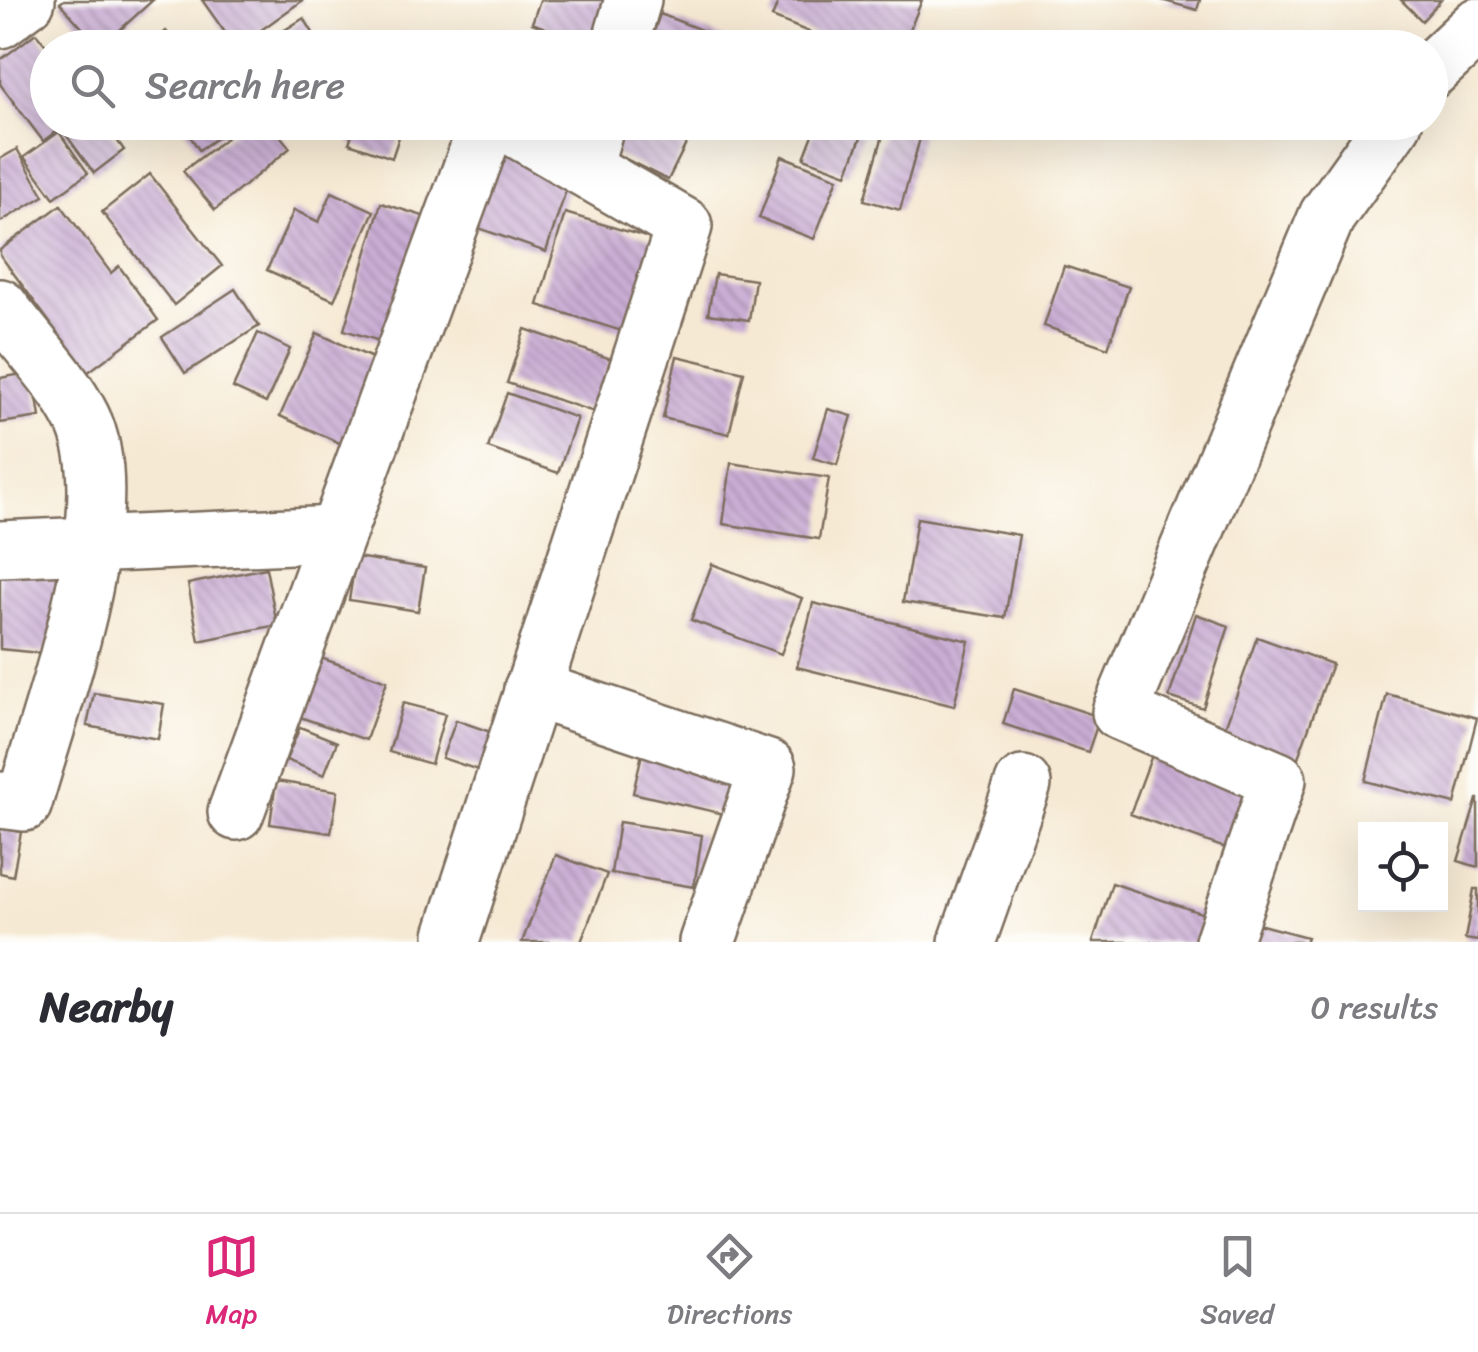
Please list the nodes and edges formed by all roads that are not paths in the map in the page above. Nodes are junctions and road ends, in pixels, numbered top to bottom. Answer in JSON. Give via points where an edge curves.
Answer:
{"nodes":[{"id":1,"x":27,"y":0,"type":"edge"},
{"id":2,"x":632,"y":0,"type":"edge"},
{"id":3,"x":0,"y":20,"type":"edge"},
{"id":4,"x":1478,"y":26,"type":"edge"},
{"id":5,"x":624,"y":30,"type":"edge"},
{"id":6,"x":1448,"y":54,"type":"edge"},
{"id":7,"x":481,"y":140,"type":"edge"},
{"id":8,"x":1381,"y":140,"type":"edge"},
{"id":9,"x":590,"y":145,"type":"edge"},
{"id":10,"x":0,"y":307,"type":"edge"},
{"id":11,"x":336,"y":534,"type":"junction"},
{"id":12,"x":96,"y":542,"type":"junction"},
{"id":13,"x":0,"y":550,"type":"edge"},
{"id":14,"x":532,"y":689,"type":"junction"},
{"id":15,"x":1023,"y":784,"type":"dead end"},
{"id":16,"x":0,"y":800,"type":"edge"},
{"id":17,"x":236,"y":812,"type":"dead end"},
{"id":18,"x":453,"y":935,"type":"dead end"},
{"id":19,"x":707,"y":942,"type":"edge"},
{"id":20,"x":967,"y":942,"type":"edge"},
{"id":21,"x":1223,"y":942,"type":"edge"}],
"edges":[{"from":1,"to":3,"type":"street"},
{"from":2,"to":5,"type":"street"},
{"from":4,"to":6,"type":"street"},
{"from":7,"to":11,"type":"street"},
{"from":8,"to":21,"type":"street","via":[[1327,216],[1120,712],[1278,780]]},
{"from":9,"to":14,"type":"street","via":[[684,226]]},
{"from":10,"to":12,"type":"street","via":[[82,416],[96,455]]},
{"from":11,"to":12,"type":"street"},
{"from":11,"to":17,"type":"street"},
{"from":12,"to":13,"type":"street"},
{"from":12,"to":16,"type":"street","via":[[24,803]]},
{"from":14,"to":18,"type":"street"},
{"from":14,"to":19,"type":"street","via":[[768,768]]},
{"from":15,"to":20,"type":"street"}]}
